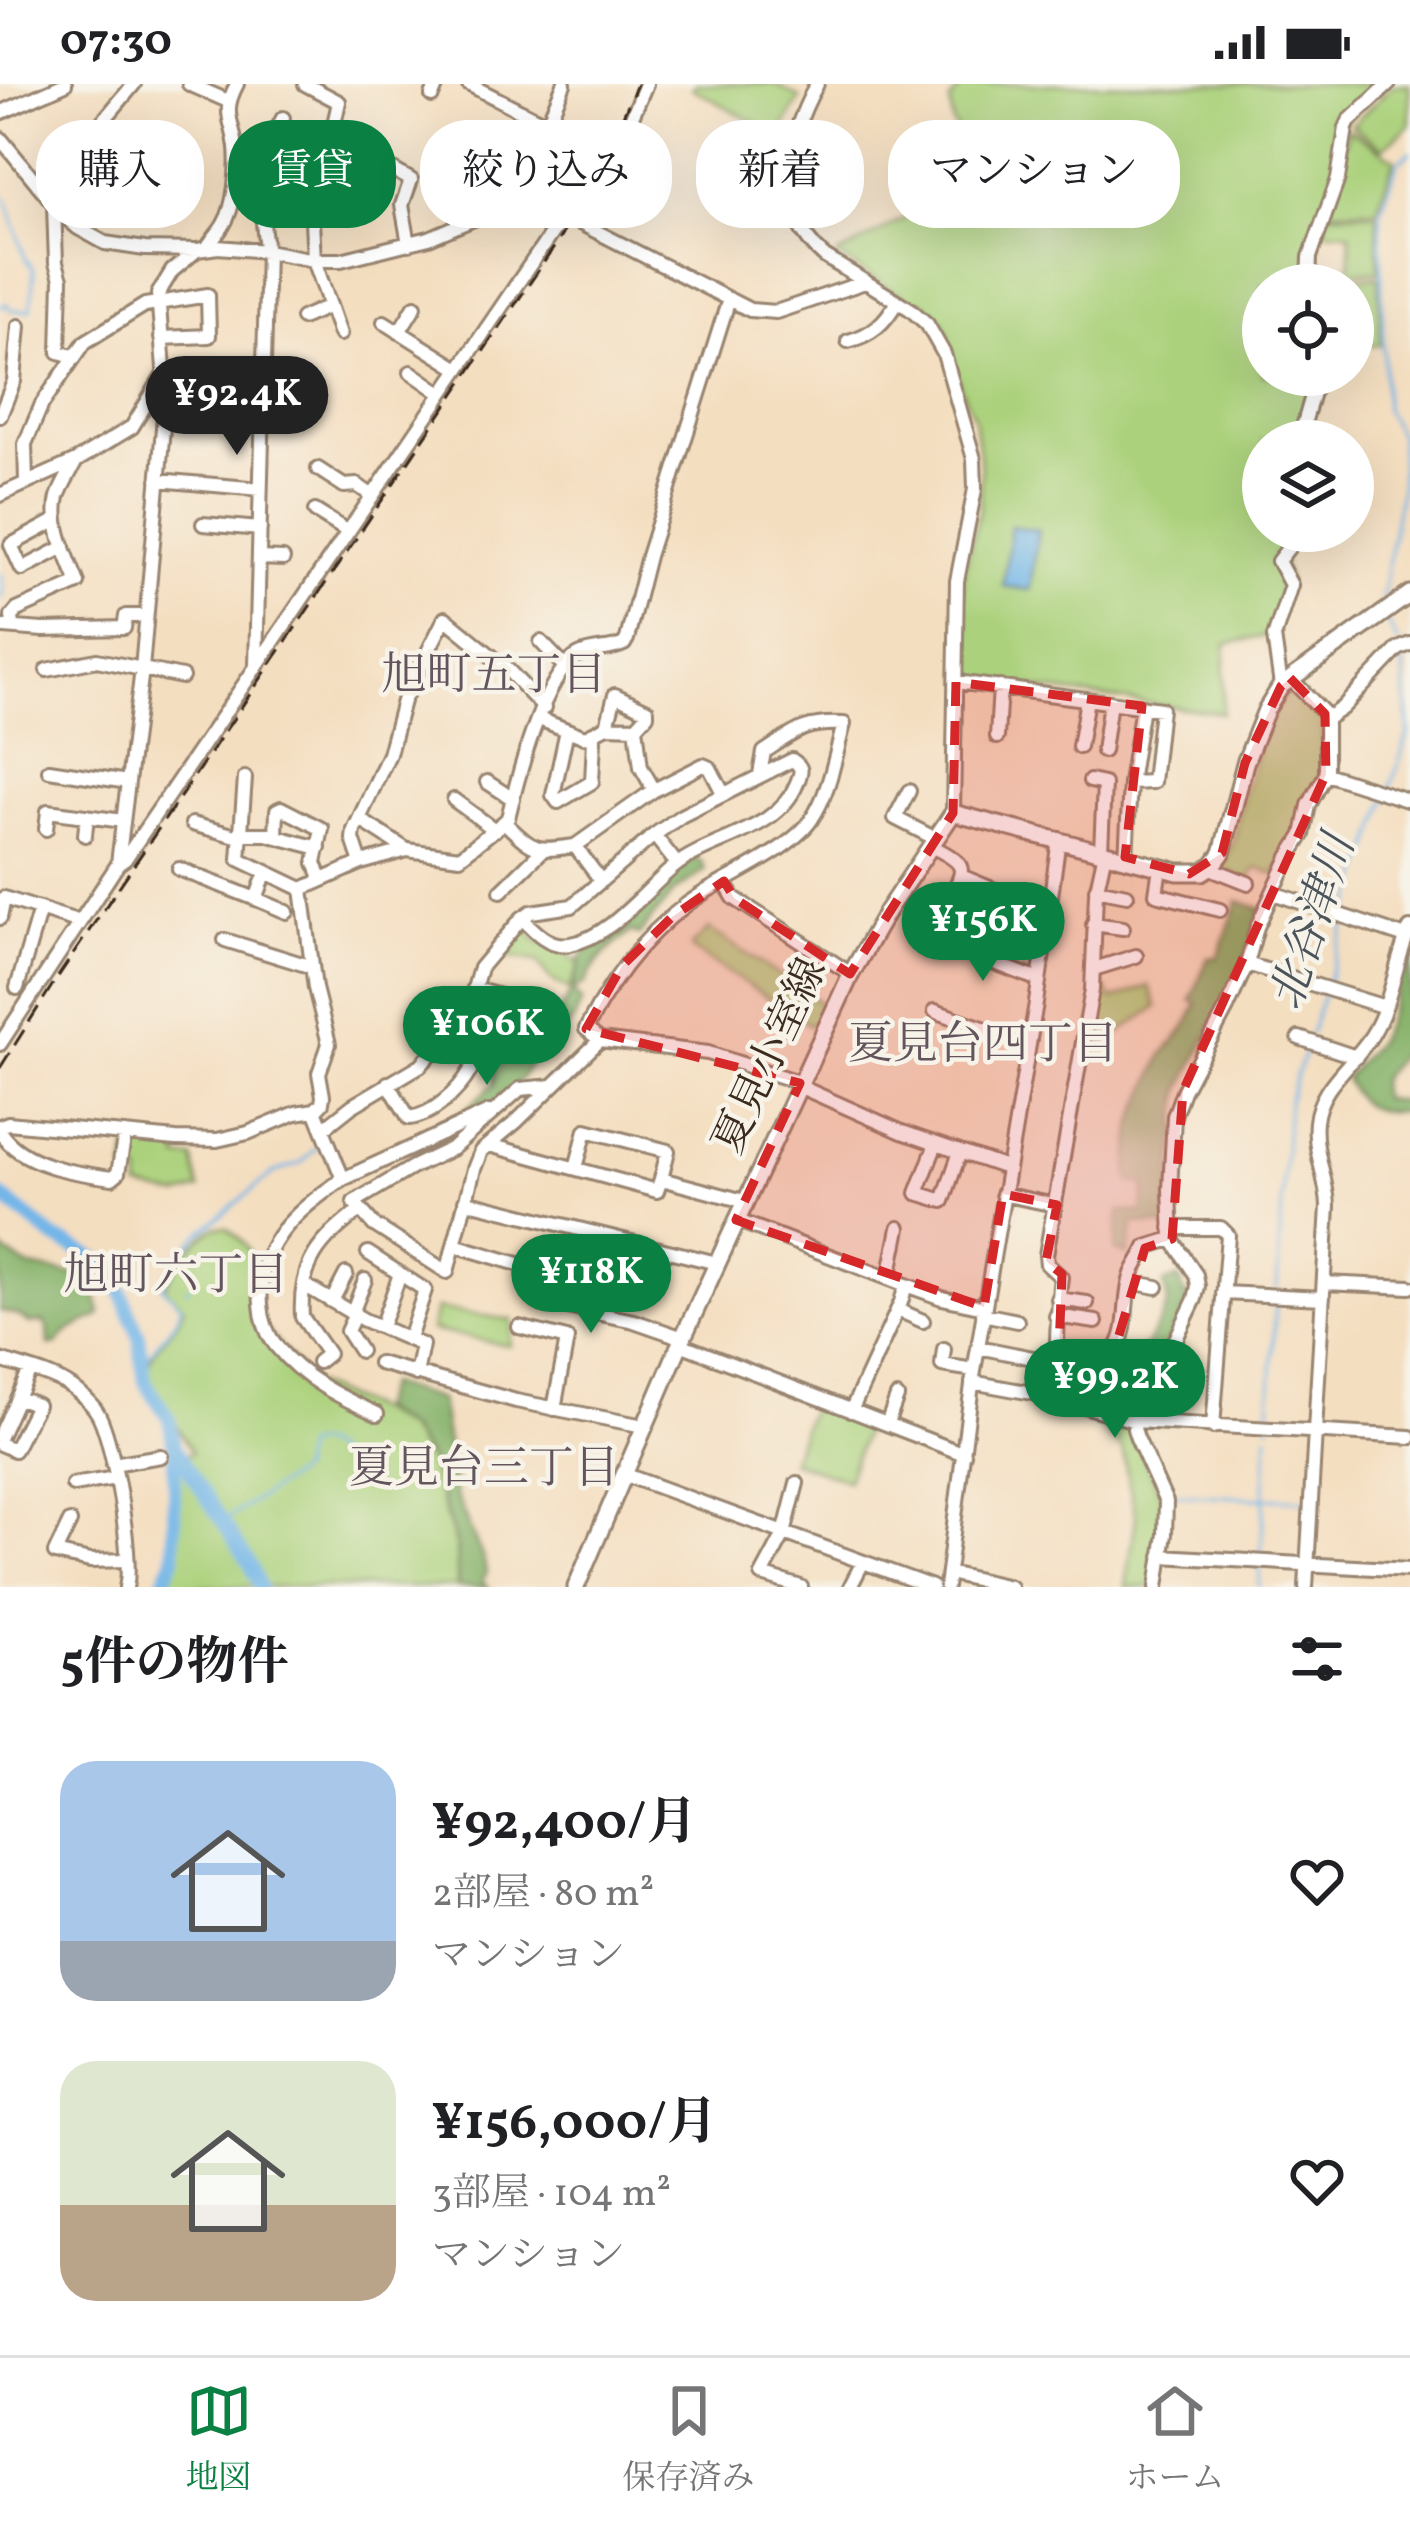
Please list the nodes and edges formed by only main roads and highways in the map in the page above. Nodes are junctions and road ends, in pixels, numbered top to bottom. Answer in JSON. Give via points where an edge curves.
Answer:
{"nodes":[{"id":1,"x":1410,"y":594,"type":"edge"},
{"id":2,"x":576,"y":1587,"type":"edge"}],
"edges":[{"from":1,"to":2,"type":"main road","name":"夏見小室線","via":[[1285,682],[1266,710],[1224,847],[1210,868],[1160,868],[953,813],[851,974]]}]}
